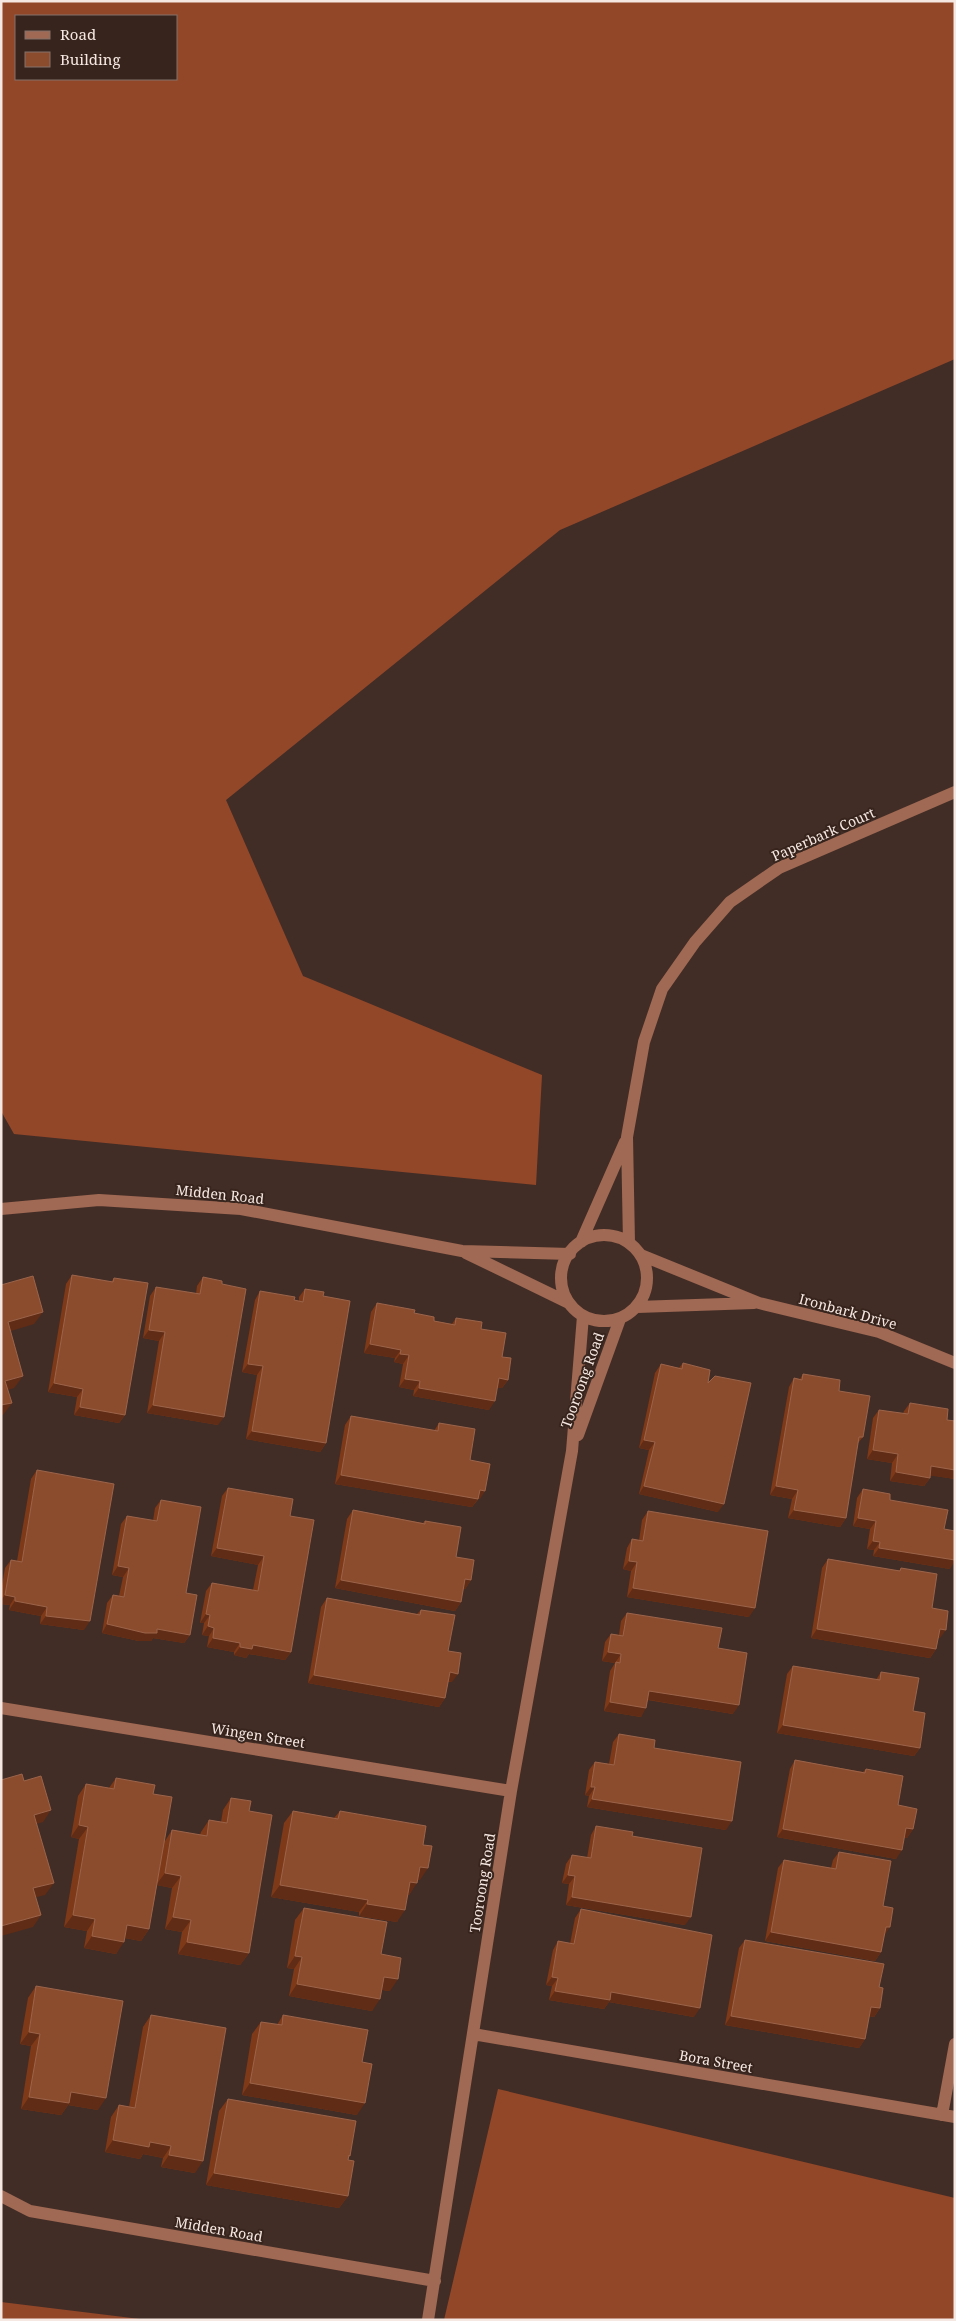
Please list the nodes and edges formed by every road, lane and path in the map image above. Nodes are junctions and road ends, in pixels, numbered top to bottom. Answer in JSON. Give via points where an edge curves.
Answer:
{"nodes":[{"id":1,"x":955,"y":792,"type":"edge"},
{"id":2,"x":627,"y":1137,"type":"junction"},
{"id":3,"x":1,"y":1209,"type":"edge"},
{"id":4,"x":581,"y":1242,"type":"junction"},
{"id":5,"x":629,"y":1243,"type":"junction"},
{"id":6,"x":462,"y":1251,"type":"junction"},
{"id":7,"x":570,"y":1254,"type":"junction"},
{"id":8,"x":641,"y":1255,"type":"junction"},
{"id":9,"x":569,"y":1303,"type":"junction"},
{"id":10,"x":759,"y":1303,"type":"junction"},
{"id":11,"x":638,"y":1307,"type":"junction"},
{"id":12,"x":583,"y":1316,"type":"junction"},
{"id":13,"x":620,"y":1319,"type":"junction"},
{"id":14,"x":955,"y":1363,"type":"edge"},
{"id":15,"x":572,"y":1451,"type":"junction"},
{"id":16,"x":1,"y":1708,"type":"edge"},
{"id":17,"x":511,"y":1791,"type":"junction"},
{"id":18,"x":473,"y":2034,"type":"junction"},
{"id":19,"x":955,"y":2044,"type":"edge"},
{"id":20,"x":949,"y":2116,"type":"edge"},
{"id":21,"x":1,"y":2196,"type":"edge"},
{"id":22,"x":435,"y":2281,"type":"junction"},
{"id":23,"x":428,"y":2320,"type":"edge"}],
"edges":[{"from":1,"to":2,"type":"street","name":"Paperbark Court","via":[[779,868],[730,902],[695,942],[662,989],[644,1042]]},
{"from":2,"to":4,"type":"street","name":"Paperbark Court"},
{"from":2,"to":5,"type":"street","name":"Paperbark Court"},
{"from":3,"to":6,"type":"street","name":"Midden Road","via":[[99,1200],[241,1209]]},
{"from":4,"to":5,"type":"street","via":[[597,1236],[613,1236]]},
{"from":4,"to":7,"type":"street"},
{"from":5,"to":8,"type":"street"},
{"from":6,"to":7,"type":"street","name":"Midden Road"},
{"from":6,"to":9,"type":"street","name":"Midden Road"},
{"from":7,"to":9,"type":"street","via":[[563,1268],[562,1287]]},
{"from":8,"to":10,"type":"street","name":"Ironbark Drive"},
{"from":8,"to":11,"type":"street","via":[[647,1271],[646,1288]]},
{"from":9,"to":12,"type":"street"},
{"from":10,"to":11,"type":"street","name":"Ironbark Drive"},
{"from":10,"to":14,"type":"street","name":"Ironbark Drive","via":[[879,1332]]},
{"from":11,"to":13,"type":"street"},
{"from":12,"to":13,"type":"street","via":[[599,1322]]},
{"from":12,"to":15,"type":"street","name":"Tooroong Road"},
{"from":13,"to":15,"type":"street","name":"Tooroong Road"},
{"from":15,"to":17,"type":"street","name":"Tooroong Road"},
{"from":16,"to":17,"type":"street","name":"Wingen Street"},
{"from":17,"to":18,"type":"street","name":"Tooroong Road"},
{"from":18,"to":20,"type":"street","name":"Bora Street"},
{"from":18,"to":22,"type":"street","name":"Tooroong Road"},
{"from":19,"to":20,"type":"street"},
{"from":21,"to":22,"type":"street","name":"Midden Road","via":[[30,2211]]},
{"from":22,"to":23,"type":"street","name":"Tooroong Road"}]}
